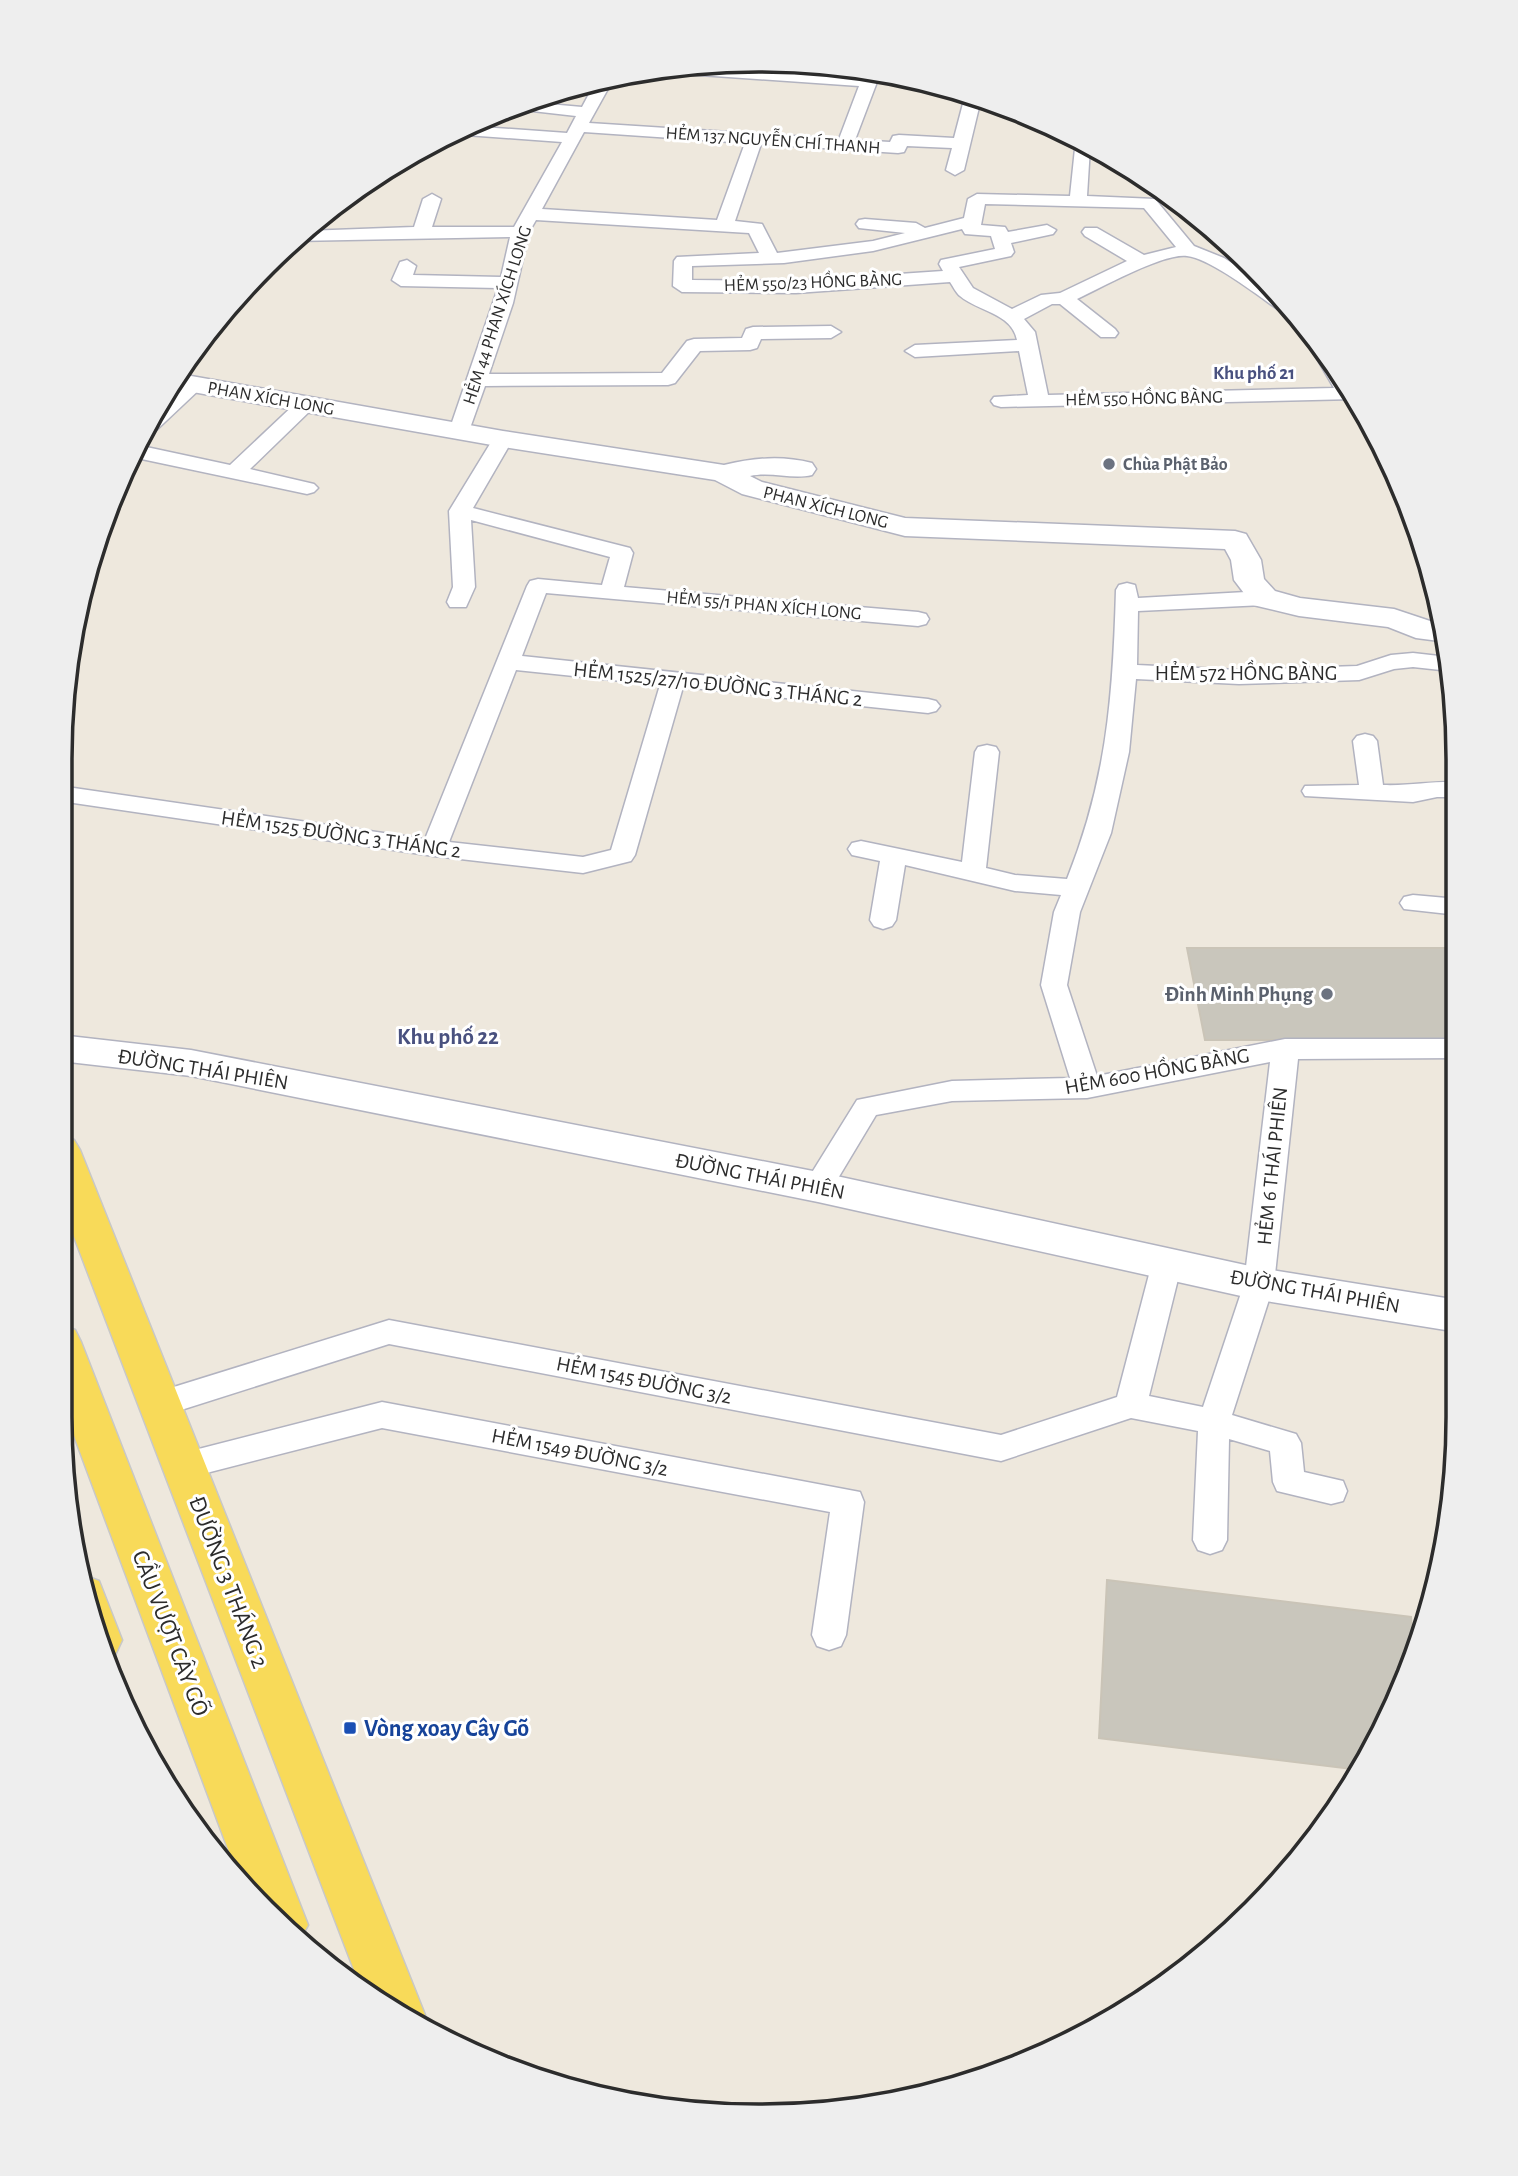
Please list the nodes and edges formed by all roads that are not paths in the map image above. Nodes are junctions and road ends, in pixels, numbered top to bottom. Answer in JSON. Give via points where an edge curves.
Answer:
{"nodes":[{"id":1,"x":741,"y":72,"type":"edge"},
{"id":2,"x":770,"y":72,"type":"edge"},
{"id":3,"x":767,"y":74,"type":"junction"},
{"id":4,"x":595,"y":92,"type":"edge"},
{"id":5,"x":971,"y":105,"type":"edge"},
{"id":6,"x":530,"y":111,"type":"edge"},
{"id":7,"x":578,"y":125,"type":"junction"},
{"id":8,"x":486,"y":129,"type":"edge"},
{"id":9,"x":755,"y":138,"type":"junction"},
{"id":10,"x":963,"y":144,"type":"junction"},
{"id":11,"x":845,"y":145,"type":"junction"},
{"id":12,"x":1081,"y":153,"type":"edge"},
{"id":13,"x":955,"y":170,"type":"dead end"},
{"id":14,"x":432,"y":199,"type":"dead end"},
{"id":15,"x":1078,"y":201,"type":"junction"},
{"id":16,"x":530,"y":215,"type":"junction"},
{"id":17,"x":973,"y":221,"type":"junction"},
{"id":18,"x":865,"y":223,"type":"dead end"},
{"id":19,"x":724,"y":226,"type":"junction"},
{"id":20,"x":936,"y":230,"type":"junction"},
{"id":21,"x":1047,"y":230,"type":"dead end"},
{"id":22,"x":319,"y":231,"type":"edge"},
{"id":23,"x":421,"y":232,"type":"junction"},
{"id":24,"x":520,"y":232,"type":"junction"},
{"id":25,"x":1091,"y":232,"type":"dead end"},
{"id":26,"x":312,"y":237,"type":"edge"},
{"id":27,"x":318,"y":237,"type":"junction"},
{"id":28,"x":1002,"y":239,"type":"junction"},
{"id":29,"x":1188,"y":250,"type":"junction"},
{"id":30,"x":771,"y":259,"type":"junction"},
{"id":31,"x":1141,"y":261,"type":"junction"},
{"id":32,"x":407,"y":266,"type":"dead end"},
{"id":33,"x":956,"y":276,"type":"junction"},
{"id":34,"x":509,"y":283,"type":"junction"},
{"id":35,"x":1261,"y":290,"type":"edge"},
{"id":36,"x":1064,"y":298,"type":"junction"},
{"id":37,"x":1012,"y":317,"type":"junction"},
{"id":38,"x":831,"y":332,"type":"dead end"},
{"id":39,"x":1108,"y":332,"type":"dead end"},
{"id":40,"x":1027,"y":345,"type":"junction"},
{"id":41,"x":914,"y":350,"type":"dead end"},
{"id":42,"x":477,"y":380,"type":"junction"},
{"id":43,"x":185,"y":382,"type":"edge"},
{"id":44,"x":1341,"y":394,"type":"edge"},
{"id":45,"x":1001,"y":401,"type":"dead end"},
{"id":46,"x":1039,"y":401,"type":"junction"},
{"id":47,"x":306,"y":404,"type":"junction"},
{"id":48,"x":459,"y":431,"type":"junction"},
{"id":49,"x":503,"y":439,"type":"junction"},
{"id":50,"x":144,"y":453,"type":"edge"},
{"id":51,"x":802,"y":469,"type":"dead end"},
{"id":52,"x":235,"y":472,"type":"junction"},
{"id":53,"x":723,"y":473,"type":"junction"},
{"id":54,"x":307,"y":488,"type":"dead end"},
{"id":55,"x":460,"y":511,"type":"junction"},
{"id":56,"x":611,"y":593,"type":"junction"},
{"id":57,"x":1264,"y":598,"type":"junction"},
{"id":58,"x":458,"y":602,"type":"dead end"},
{"id":59,"x":918,"y":618,"type":"dead end"},
{"id":60,"x":1434,"y":632,"type":"edge"},
{"id":61,"x":508,"y":662,"type":"junction"},
{"id":62,"x":1439,"y":663,"type":"edge"},
{"id":63,"x":1125,"y":671,"type":"junction"},
{"id":64,"x":673,"y":680,"type":"junction"},
{"id":65,"x":928,"y":706,"type":"dead end"},
{"id":66,"x":1365,"y":741,"type":"dead end"},
{"id":67,"x":987,"y":752,"type":"dead end"},
{"id":68,"x":1446,"y":789,"type":"edge"},
{"id":69,"x":1314,"y":791,"type":"dead end"},
{"id":70,"x":1372,"y":793,"type":"junction"},
{"id":71,"x":72,"y":796,"type":"edge"},
{"id":72,"x":434,"y":848,"type":"junction"},
{"id":73,"x":861,"y":849,"type":"dead end"},
{"id":74,"x":894,"y":855,"type":"junction"},
{"id":75,"x":973,"y":873,"type":"junction"},
{"id":76,"x":1076,"y":888,"type":"junction"},
{"id":77,"x":1413,"y":903,"type":"dead end"},
{"id":78,"x":1446,"y":907,"type":"edge"},
{"id":79,"x":883,"y":920,"type":"dead end"},
{"id":80,"x":1446,"y":1048,"type":"edge"},
{"id":81,"x":72,"y":1049,"type":"edge"},
{"id":82,"x":1285,"y":1049,"type":"junction"},
{"id":83,"x":1087,"y":1088,"type":"junction"},
{"id":84,"x":72,"y":1181,"type":"edge"},
{"id":85,"x":818,"y":1187,"type":"junction"},
{"id":86,"x":1167,"y":1263,"type":"junction"},
{"id":87,"x":1259,"y":1284,"type":"junction"},
{"id":88,"x":1446,"y":1314,"type":"edge"},
{"id":89,"x":72,"y":1373,"type":"edge"},
{"id":90,"x":159,"y":1404,"type":"junction"},
{"id":91,"x":1131,"y":1405,"type":"junction"},
{"id":92,"x":1214,"y":1422,"type":"junction"},
{"id":93,"x":183,"y":1466,"type":"junction"},
{"id":94,"x":1331,"y":1491,"type":"dead end"},
{"id":95,"x":1210,"y":1540,"type":"dead end"},
{"id":96,"x":829,"y":1635,"type":"dead end"},
{"id":97,"x":275,"y":1904,"type":"edge"},
{"id":98,"x":391,"y":1997,"type":"edge"}],
"edges":[{"from":1,"to":3,"type":"lane"},
{"from":2,"to":3,"type":"lane"},
{"from":3,"to":11,"type":"lane","via":[[869,82]]},
{"from":4,"to":7,"type":"lane","name":"HẺM 44 PHAN XÍCH LONG"},
{"from":5,"to":10,"type":"lane"},
{"from":6,"to":7,"type":"lane"},
{"from":7,"to":8,"type":"lane","name":"HẺM 137 NGUYỄN CHÍ THANH"},
{"from":7,"to":9,"type":"lane","name":"HẺM 137 NGUYỄN CHÍ THANH"},
{"from":7,"to":16,"type":"lane","name":"HẺM 44 PHAN XÍCH LONG"},
{"from":9,"to":11,"type":"lane","name":"HẺM 137 NGUYỄN CHÍ THANH"},
{"from":9,"to":19,"type":"lane"},
{"from":10,"to":11,"type":"lane","name":"HẺM 137 NGUYỄN CHÍ THANH","via":[[899,140],[898,148]]},
{"from":10,"to":13,"type":"lane"},
{"from":12,"to":15,"type":"lane"},
{"from":14,"to":23,"type":"lane"},
{"from":15,"to":17,"type":"lane","via":[[977,199]]},
{"from":15,"to":29,"type":"lane","via":[[1149,203]]},
{"from":16,"to":19,"type":"lane"},
{"from":16,"to":24,"type":"lane","name":"HẺM 44 PHAN XÍCH LONG"},
{"from":17,"to":20,"type":"lane"},
{"from":17,"to":28,"type":"lane","via":[[971,230],[999,231]]},
{"from":18,"to":20,"type":"lane"},
{"from":19,"to":30,"type":"lane","via":[[757,228]]},
{"from":20,"to":30,"type":"lane","via":[[873,246]]},
{"from":21,"to":28,"type":"lane"},
{"from":22,"to":27,"type":"lane"},
{"from":23,"to":24,"type":"lane"},
{"from":23,"to":27,"type":"lane"},
{"from":24,"to":34,"type":"lane","name":"HẺM 44 PHAN XÍCH LONG"},
{"from":25,"to":31,"type":"lane"},
{"from":26,"to":27,"type":"lane"},
{"from":28,"to":33,"type":"lane","via":[[1005,252],[948,264]]},
{"from":29,"to":31,"type":"lane"},
{"from":29,"to":35,"type":"lane","via":[[1218,262]]},
{"from":30,"to":33,"type":"lane","name":"HẺM 550/23 HỒNG BÀNG","via":[[683,261],[682,286],[796,287]]},
{"from":31,"to":36,"type":"lane"},
{"from":32,"to":34,"type":"lane","via":[[401,280]]},
{"from":33,"to":37,"type":"lane","via":[[966,292]]},
{"from":34,"to":42,"type":"lane","name":"HẺM 44 PHAN XÍCH LONG"},
{"from":36,"to":37,"type":"lane","via":[[1048,299]]},
{"from":36,"to":39,"type":"lane"},
{"from":37,"to":40,"type":"lane","name":"HẺM 550 HỒNG BÀNG","via":[[1025,332]]},
{"from":38,"to":42,"type":"lane","via":[[753,333],[750,344],[694,345],[668,379]]},
{"from":40,"to":41,"type":"lane"},
{"from":40,"to":46,"type":"lane","name":"HẺM 550 HỒNG BÀNG"},
{"from":42,"to":48,"type":"lane","name":"HẺM 44 PHAN XÍCH LONG"},
{"from":43,"to":47,"type":"street","name":"PHAN XÍCH LONG"},
{"from":44,"to":46,"type":"lane","name":"HẺM 550 HỒNG BÀNG"},
{"from":45,"to":46,"type":"lane"},
{"from":47,"to":48,"type":"street","name":"PHAN XÍCH LONG"},
{"from":47,"to":52,"type":"lane"},
{"from":48,"to":49,"type":"street","name":"PHAN XÍCH LONG"},
{"from":49,"to":53,"type":"street","name":"PHAN XÍCH LONG"},
{"from":49,"to":55,"type":"lane"},
{"from":50,"to":52,"type":"lane"},
{"from":51,"to":53,"type":"street","via":[[760,465]]},
{"from":52,"to":54,"type":"lane"},
{"from":53,"to":57,"type":"street","name":"PHAN XÍCH LONG","via":[[751,488],[905,527],[1235,540],[1246,560],[1249,580]]},
{"from":55,"to":56,"type":"lane","via":[[622,553]]},
{"from":55,"to":58,"type":"lane","via":[[464,587]]},
{"from":56,"to":59,"type":"lane","name":"HẺM 55/1 PHAN XÍCH LONG"},
{"from":56,"to":61,"type":"lane","name":"HẺM 55/1 PHAN XÍCH LONG","via":[[538,586]]},
{"from":57,"to":60,"type":"street","via":[[1299,607],[1394,618]]},
{"from":57,"to":63,"type":"lane","via":[[1127,598]]},
{"from":61,"to":64,"type":"lane","name":"HẺM 1525/27/10 ĐƯỜNG 3 THÁNG 2"},
{"from":61,"to":72,"type":"lane"},
{"from":62,"to":63,"type":"lane","name":"HẺM 572 HỒNG BÀNG","via":[[1413,660],[1359,673],[1239,677]]},
{"from":63,"to":76,"type":"lane","via":[[1117,752],[1098,832]]},
{"from":64,"to":65,"type":"lane","name":"HẺM 1525/27/10 ĐƯỜNG 3 THÁNG 2"},
{"from":64,"to":72,"type":"lane","name":"HẺM 1525 ĐƯỜNG 3 THÁNG 2","via":[[622,855],[583,865]]},
{"from":66,"to":70,"type":"lane"},
{"from":67,"to":75,"type":"lane"},
{"from":68,"to":70,"type":"lane"},
{"from":69,"to":70,"type":"lane"},
{"from":71,"to":72,"type":"lane","name":"HẺM 1525 ĐƯỜNG 3 THÁNG 2"},
{"from":73,"to":74,"type":"lane"},
{"from":74,"to":75,"type":"lane"},
{"from":74,"to":79,"type":"lane"},
{"from":75,"to":76,"type":"lane","via":[[1016,883]]},
{"from":76,"to":83,"type":"lane","via":[[1054,985]]},
{"from":77,"to":78,"type":"lane"},
{"from":80,"to":82,"type":"lane","name":"HẺM 600 HỒNG BÀNG"},
{"from":81,"to":85,"type":"street","name":"ĐƯỜNG THÁI PHIÊN","via":[[191,1063]]},
{"from":82,"to":83,"type":"lane","name":"HẺM 600 HỒNG BÀNG"},
{"from":82,"to":87,"type":"lane","name":"HẺM 6 THÁI PHIÊN"},
{"from":83,"to":85,"type":"lane","name":"HẺM 600 HỒNG BÀNG","via":[[952,1091],[867,1107]]},
{"from":84,"to":90,"type":"main road","name":"ĐƯỜNG 3 THÁNG 2"},
{"from":85,"to":86,"type":"street","name":"ĐƯỜNG THÁI PHIÊN"},
{"from":86,"to":87,"type":"street","name":"ĐƯỜNG THÁI PHIÊN"},
{"from":86,"to":91,"type":"lane"},
{"from":87,"to":88,"type":"street","name":"ĐƯỜNG THÁI PHIÊN"},
{"from":87,"to":92,"type":"lane","name":"HẺM 6 THÁI PHIÊN"},
{"from":89,"to":97,"type":"main road","name":"CẦU VƯỢT CÂY GÕ"},
{"from":90,"to":91,"type":"lane","name":"HẺM 1545 ĐƯỜNG 3/2","via":[[389,1332],[1001,1448]]},
{"from":90,"to":93,"type":"main road","name":"ĐƯỜNG 3 THÁNG 2"},
{"from":91,"to":92,"type":"lane"},
{"from":92,"to":94,"type":"lane","via":[[1284,1443],[1290,1482]]},
{"from":92,"to":95,"type":"lane","name":"HẺM 6 THÁI PHIÊN"},
{"from":93,"to":96,"type":"lane","name":"HẺM 1549 ĐƯỜNG 3/2","via":[[382,1415],[848,1502]]},
{"from":93,"to":98,"type":"main road","name":"ĐƯỜNG 3 THÁNG 2"}]}
